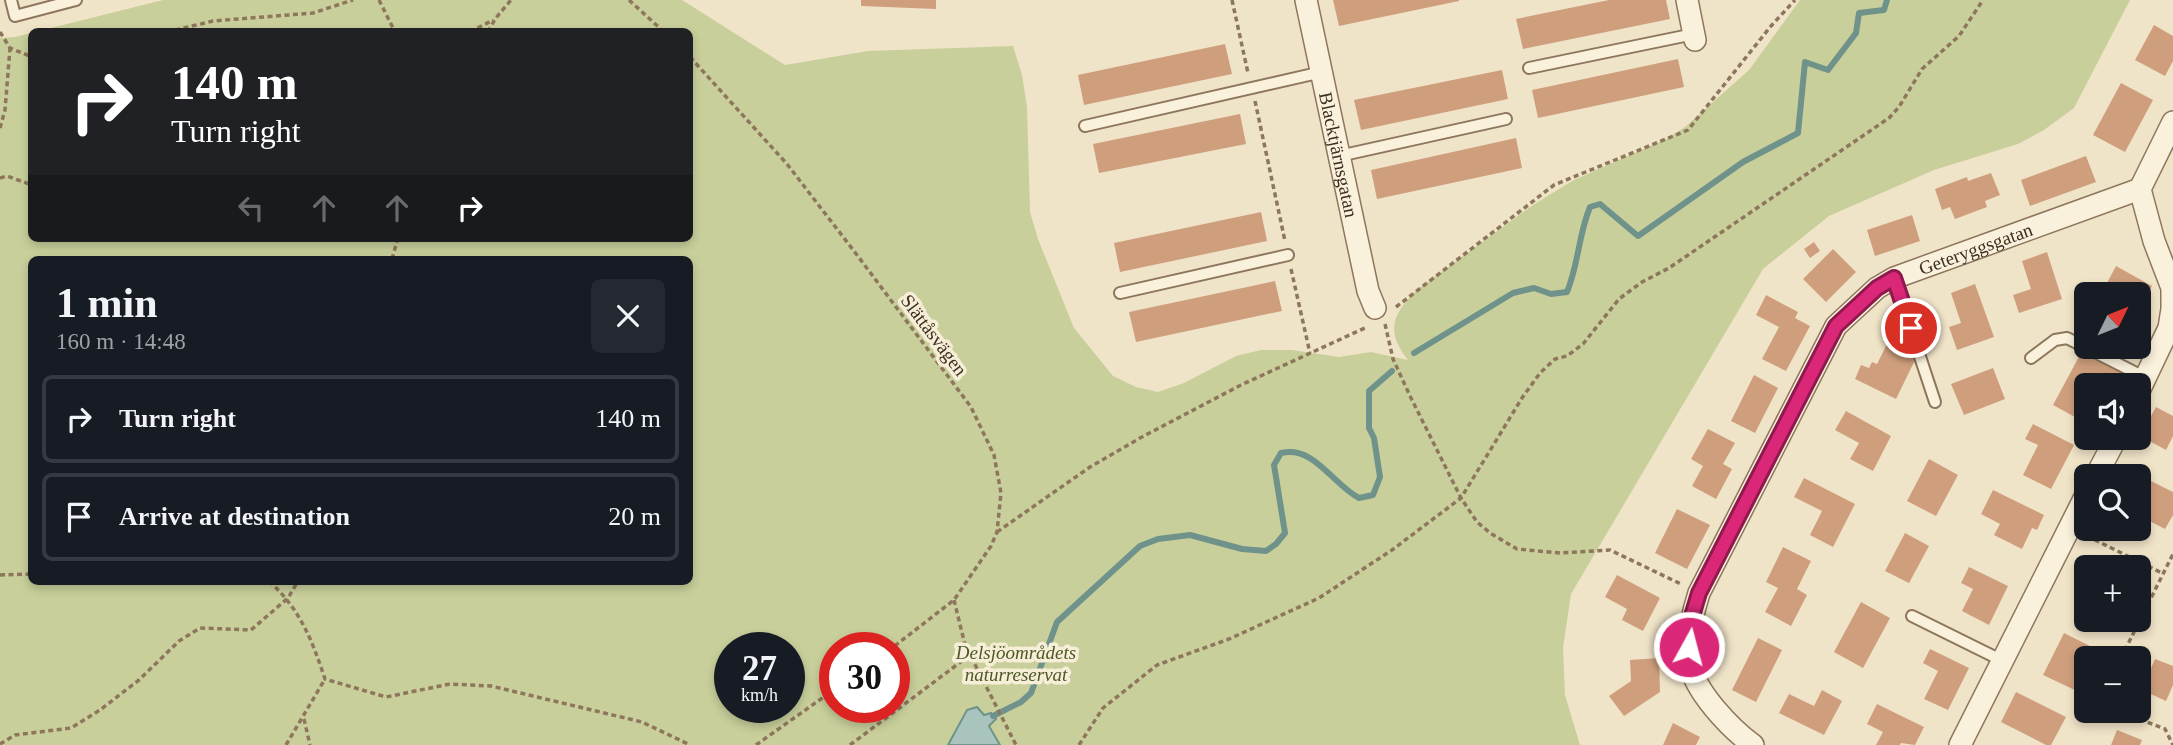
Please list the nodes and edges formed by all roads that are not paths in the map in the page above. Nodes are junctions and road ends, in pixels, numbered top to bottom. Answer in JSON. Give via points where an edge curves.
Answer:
{"nodes":[{"id":1,"x":11,"y":0,"type":"edge"},
{"id":2,"x":76,"y":0,"type":"edge"},
{"id":3,"x":1306,"y":0,"type":"edge"},
{"id":4,"x":1687,"y":0,"type":"edge"},
{"id":5,"x":1694,"y":37,"type":"joint"},
{"id":6,"x":1529,"y":68,"type":"dead end"},
{"id":7,"x":1322,"y":72,"type":"junction"},
{"id":8,"x":1506,"y":119,"type":"dead end"},
{"id":9,"x":2173,"y":122,"type":"edge"},
{"id":10,"x":1085,"y":126,"type":"dead end"},
{"id":11,"x":1339,"y":156,"type":"junction"},
{"id":12,"x":2140,"y":188,"type":"junction"},
{"id":13,"x":1288,"y":255,"type":"road end"},
{"id":14,"x":1894,"y":278,"type":"junction"},
{"id":15,"x":1120,"y":293,"type":"dead end"},
{"id":16,"x":1381,"y":314,"type":"road end"},
{"id":17,"x":2031,"y":358,"type":"dead end"},
{"id":18,"x":2123,"y":373,"type":"edge"},
{"id":19,"x":2148,"y":373,"type":"edge"},
{"id":20,"x":1936,"y":402,"type":"dead end"},
{"id":21,"x":2074,"y":519,"type":"edge"},
{"id":22,"x":1912,"y":616,"type":"dead end"},
{"id":23,"x":2003,"y":661,"type":"junction"},
{"id":24,"x":1753,"y":745,"type":"edge"},
{"id":25,"x":1960,"y":745,"type":"edge"}],
"edges":[{"from":1,"to":2,"type":"lane","via":[[15,16]]},
{"from":3,"to":7,"type":"street","name":"Blacktjärnsgatan"},
{"from":4,"to":5,"type":"street"},
{"from":5,"to":6,"type":"lane"},
{"from":7,"to":10,"type":"lane"},
{"from":7,"to":11,"type":"street","name":"Blacktjärnsgatan"},
{"from":8,"to":11,"type":"lane"},
{"from":9,"to":12,"type":"street"},
{"from":11,"to":16,"type":"street","name":"Blacktjärnsgatan","via":[[1368,291]]},
{"from":12,"to":14,"type":"street","name":"Geteryggsgatan"},
{"from":12,"to":19,"type":"street","via":[[2172,288],[2169,328]]},
{"from":13,"to":15,"type":"lane"},
{"from":14,"to":20,"type":"lane"},
{"from":14,"to":24,"type":"street","name":"Geteryggsgatan","via":[[1836,326],[1699,593],[1692,616],[1690,666],[1728,723]]},
{"from":17,"to":18,"type":"lane","via":[[2055,340],[2067,338]]},
{"from":21,"to":23,"type":"street"},
{"from":22,"to":23,"type":"lane"},
{"from":23,"to":25,"type":"street"}]}
